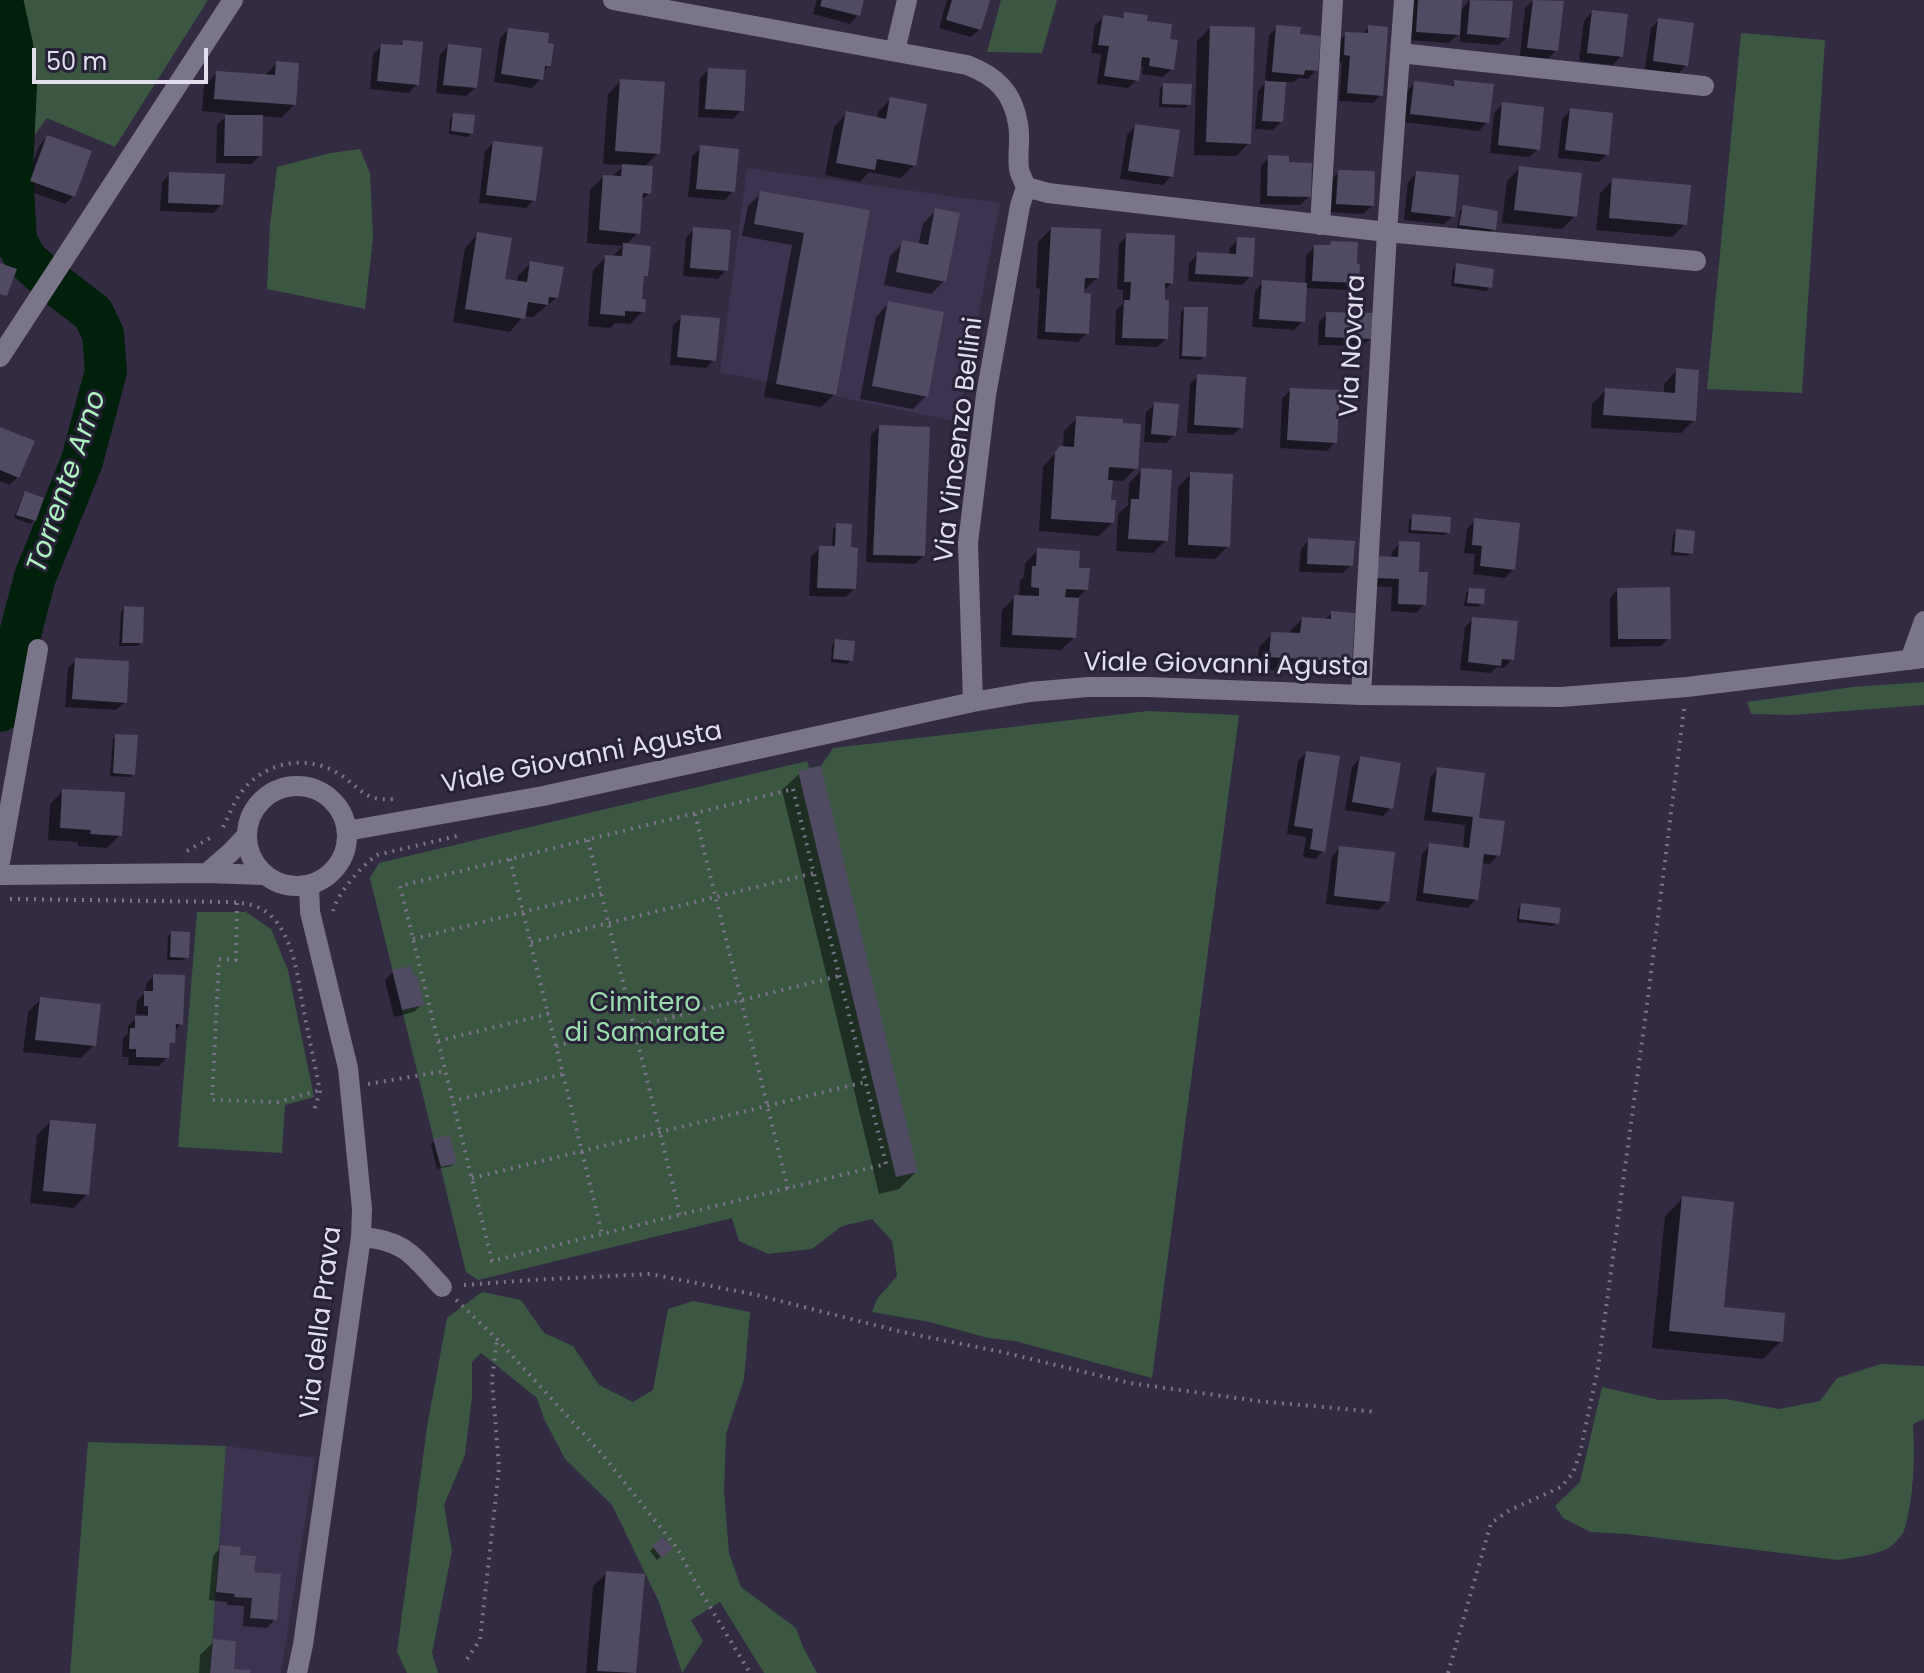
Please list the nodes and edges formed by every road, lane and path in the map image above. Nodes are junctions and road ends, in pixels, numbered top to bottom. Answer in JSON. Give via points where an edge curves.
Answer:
{"nodes":[{"id":1,"x":233,"y":0,"type":"edge"},
{"id":2,"x":613,"y":0,"type":"edge"},
{"id":3,"x":907,"y":0,"type":"edge"},
{"id":4,"x":1333,"y":0,"type":"edge"},
{"id":5,"x":1404,"y":0,"type":"edge"},
{"id":6,"x":647,"y":3,"type":"edge"},
{"id":7,"x":895,"y":51,"type":"junction"},
{"id":8,"x":1400,"y":53,"type":"junction"},
{"id":9,"x":1704,"y":86,"type":"dead end"},
{"id":10,"x":1026,"y":187,"type":"junction"},
{"id":11,"x":1320,"y":225,"type":"junction"},
{"id":12,"x":1387,"y":232,"type":"junction"},
{"id":13,"x":1696,"y":261,"type":"dead end"},
{"id":14,"x":0,"y":357,"type":"edge"},
{"id":15,"x":1924,"y":621,"type":"edge"},
{"id":16,"x":38,"y":649,"type":"dead end"},
{"id":17,"x":1917,"y":659,"type":"edge"},
{"id":18,"x":1687,"y":687,"type":"junction"},
{"id":19,"x":1361,"y":695,"type":"junction"},
{"id":20,"x":973,"y":702,"type":"junction"},
{"id":21,"x":695,"y":814,"type":"junction"},
{"id":22,"x":347,"y":831,"type":"junction"},
{"id":23,"x":246,"y":836,"type":"junction"},
{"id":24,"x":588,"y":840,"type":"junction"},
{"id":25,"x":510,"y":859,"type":"junction"},
{"id":26,"x":0,"y":862,"type":"edge"},
{"id":27,"x":207,"y":873,"type":"junction"},
{"id":28,"x":814,"y":873,"type":"junction"},
{"id":29,"x":0,"y":875,"type":"edge"},
{"id":30,"x":264,"y":875,"type":"junction"},
{"id":31,"x":309,"y":885,"type":"junction"},
{"id":32,"x":601,"y":893,"type":"junction"},
{"id":33,"x":716,"y":897,"type":"junction"},
{"id":34,"x":0,"y":899,"type":"edge"},
{"id":35,"x":237,"y":903,"type":"junction"},
{"id":36,"x":523,"y":912,"type":"junction"},
{"id":37,"x":608,"y":924,"type":"junction"},
{"id":38,"x":413,"y":939,"type":"junction"},
{"id":39,"x":531,"y":942,"type":"junction"},
{"id":40,"x":839,"y":976,"type":"junction"},
{"id":41,"x":741,"y":1001,"type":"junction"},
{"id":42,"x":548,"y":1014,"type":"junction"},
{"id":43,"x":634,"y":1027,"type":"junction"},
{"id":44,"x":438,"y":1041,"type":"junction"},
{"id":45,"x":556,"y":1046,"type":"junction"},
{"id":46,"x":445,"y":1071,"type":"junction"},
{"id":47,"x":563,"y":1074,"type":"junction"},
{"id":48,"x":865,"y":1082,"type":"junction"},
{"id":49,"x":366,"y":1085,"type":"dead end"},
{"id":50,"x":320,"y":1091,"type":"junction"},
{"id":51,"x":453,"y":1101,"type":"junction"},
{"id":52,"x":767,"y":1106,"type":"junction"},
{"id":53,"x":314,"y":1111,"type":"dead end"},
{"id":54,"x":660,"y":1132,"type":"junction"},
{"id":55,"x":582,"y":1151,"type":"junction"},
{"id":56,"x":472,"y":1178,"type":"junction"},
{"id":57,"x":788,"y":1189,"type":"junction"},
{"id":58,"x":680,"y":1215,"type":"junction"},
{"id":59,"x":602,"y":1234,"type":"junction"},
{"id":60,"x":361,"y":1237,"type":"junction"},
{"id":61,"x":442,"y":1287,"type":"junction"},
{"id":62,"x":497,"y":1339,"type":"junction"},
{"id":63,"x":1377,"y":1412,"type":"dead end"},
{"id":64,"x":467,"y":1659,"type":"dead end"},
{"id":65,"x":297,"y":1673,"type":"edge"},
{"id":66,"x":750,"y":1673,"type":"edge"},
{"id":67,"x":1448,"y":1673,"type":"edge"}],
"edges":[{"from":1,"to":14,"type":"street"},
{"from":2,"to":6,"type":"street","name":"Via Vincenzo Bellini"},
{"from":3,"to":7,"type":"street"},
{"from":4,"to":11,"type":"street"},
{"from":5,"to":8,"type":"street","name":"Via Novara"},
{"from":6,"to":7,"type":"street","name":"Via Vincenzo Bellini"},
{"from":7,"to":10,"type":"street","name":"Via Vincenzo Bellini","via":[[967,65],[1001,85],[1019,126],[1019,170]]},
{"from":8,"to":9,"type":"street"},
{"from":8,"to":12,"type":"street","name":"Via Novara"},
{"from":10,"to":11,"type":"street"},
{"from":10,"to":20,"type":"street","name":"Via Vincenzo Bellini","via":[[986,395],[968,543]]},
{"from":11,"to":12,"type":"street"},
{"from":12,"to":13,"type":"street"},
{"from":12,"to":19,"type":"street","name":"Via Novara"},
{"from":15,"to":17,"type":"street"},
{"from":16,"to":26,"type":"street"},
{"from":17,"to":18,"type":"street","name":"Viale Giovanni Agusta"},
{"from":18,"to":19,"type":"street","name":"Viale Giovanni Agusta","via":[[1528,698]]},
{"from":18,"to":67,"type":"path","via":[[1598,1368],[1580,1453],[1561,1487],[1491,1523]]},
{"from":19,"to":20,"type":"street","name":"Viale Giovanni Agusta","via":[[1088,687]]},
{"from":20,"to":22,"type":"street","name":"Viale Giovanni Agusta","via":[[543,796]]},
{"from":21,"to":24,"type":"path"},
{"from":21,"to":28,"type":"path","via":[[793,789]]},
{"from":21,"to":33,"type":"path"},
{"from":22,"to":23,"type":"street","via":[[340,810],[325,794],[305,786],[283,787],[264,797],[250,815]]},
{"from":22,"to":31,"type":"street","via":[[344,855],[330,874]]},
{"from":23,"to":27,"type":"street"},
{"from":23,"to":30,"type":"street","via":[[250,857]]},
{"from":24,"to":25,"type":"path"},
{"from":24,"to":32,"type":"path"},
{"from":25,"to":36,"type":"path"},
{"from":25,"to":38,"type":"path","via":[[400,886]]},
{"from":27,"to":29,"type":"street"},
{"from":27,"to":30,"type":"street"},
{"from":28,"to":33,"type":"path"},
{"from":28,"to":40,"type":"path"},
{"from":30,"to":31,"type":"street","via":[[285,885]]},
{"from":31,"to":60,"type":"street","name":"Via della Prava","via":[[310,912],[348,1068]]},
{"from":32,"to":36,"type":"path"},
{"from":32,"to":37,"type":"path"},
{"from":33,"to":37,"type":"path"},
{"from":33,"to":41,"type":"path"},
{"from":34,"to":35,"type":"path"},
{"from":35,"to":50,"type":"path","via":[[261,908],[286,939]]},
{"from":35,"to":50,"type":"path","via":[[236,960],[219,959],[212,1100],[278,1102]]},
{"from":36,"to":38,"type":"path"},
{"from":36,"to":39,"type":"path"},
{"from":37,"to":39,"type":"path"},
{"from":37,"to":43,"type":"path"},
{"from":38,"to":44,"type":"path"},
{"from":39,"to":42,"type":"path"},
{"from":40,"to":41,"type":"path"},
{"from":40,"to":48,"type":"path"},
{"from":41,"to":43,"type":"path"},
{"from":41,"to":52,"type":"path"},
{"from":42,"to":44,"type":"path"},
{"from":42,"to":45,"type":"path"},
{"from":43,"to":45,"type":"path"},
{"from":43,"to":54,"type":"path"},
{"from":44,"to":46,"type":"path"},
{"from":45,"to":47,"type":"path"},
{"from":46,"to":49,"type":"path"},
{"from":46,"to":51,"type":"path"},
{"from":47,"to":51,"type":"path"},
{"from":47,"to":55,"type":"path"},
{"from":48,"to":52,"type":"path"},
{"from":48,"to":57,"type":"path","via":[[886,1164]]},
{"from":50,"to":53,"type":"path"},
{"from":51,"to":56,"type":"path"},
{"from":52,"to":54,"type":"path"},
{"from":52,"to":57,"type":"path"},
{"from":54,"to":55,"type":"path"},
{"from":54,"to":58,"type":"path"},
{"from":55,"to":56,"type":"path"},
{"from":55,"to":59,"type":"path"},
{"from":56,"to":59,"type":"path","via":[[492,1261]]},
{"from":57,"to":58,"type":"path"},
{"from":58,"to":59,"type":"path"},
{"from":60,"to":61,"type":"street","via":[[399,1246]]},
{"from":60,"to":65,"type":"street","name":"Via della Prava"},
{"from":61,"to":62,"type":"path"},
{"from":61,"to":63,"type":"path","via":[[650,1274],[1130,1383]]},
{"from":62,"to":64,"type":"path","via":[[492,1380],[499,1468],[480,1640]]},
{"from":62,"to":66,"type":"path","via":[[601,1453],[677,1548]]}]}
